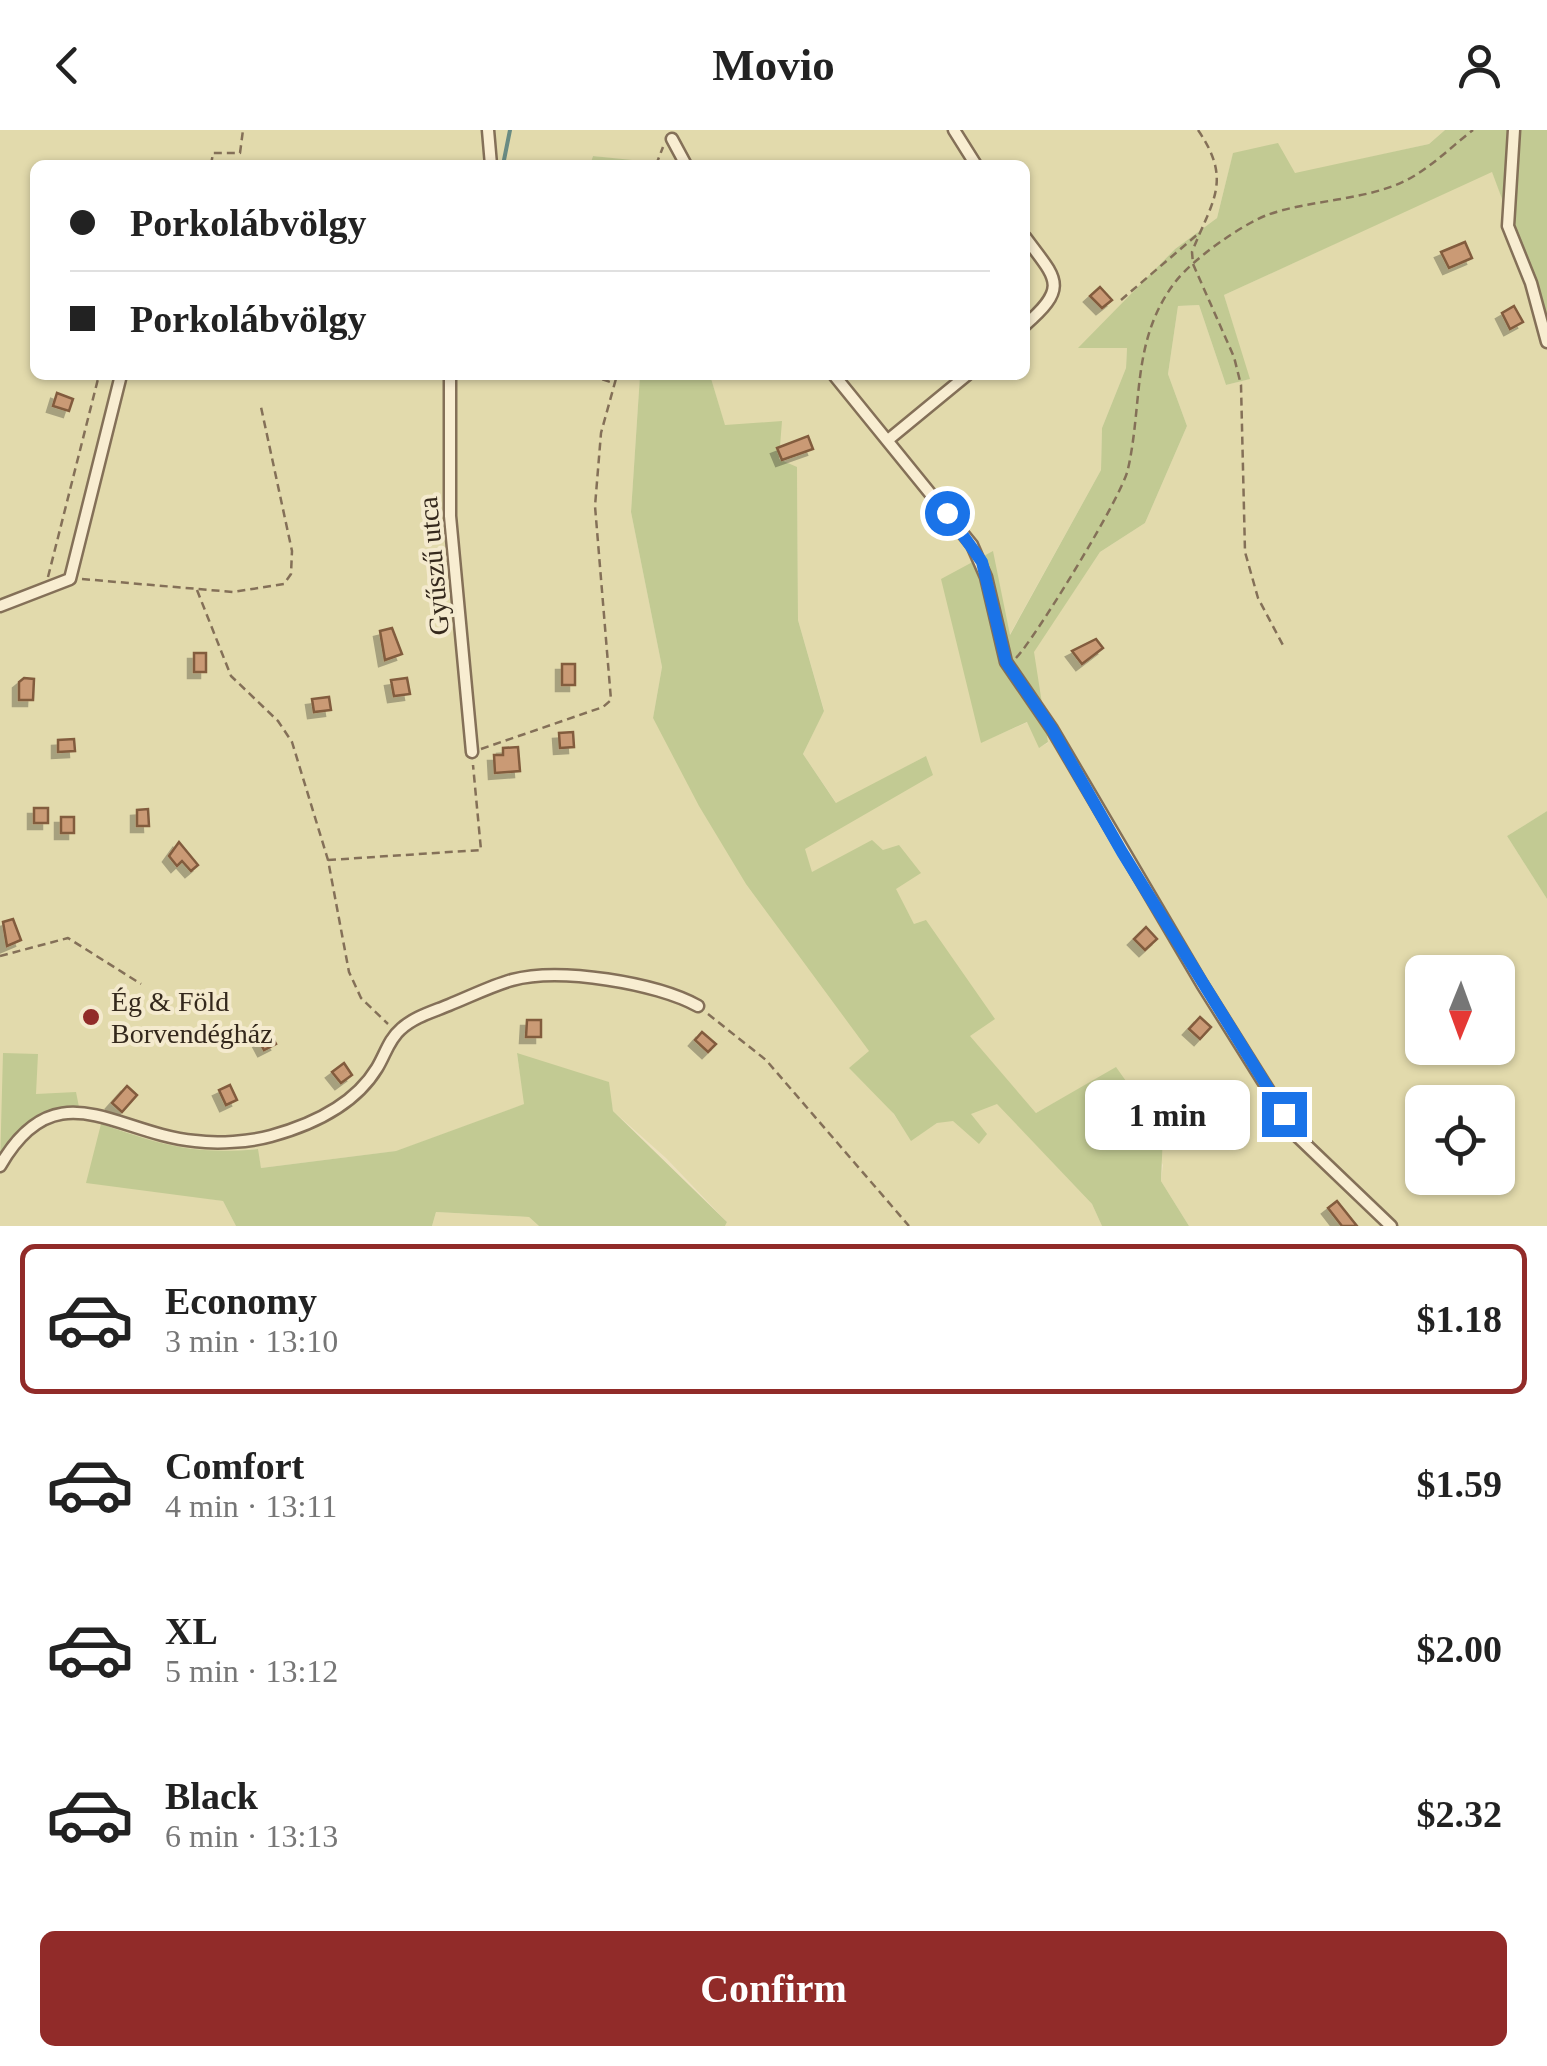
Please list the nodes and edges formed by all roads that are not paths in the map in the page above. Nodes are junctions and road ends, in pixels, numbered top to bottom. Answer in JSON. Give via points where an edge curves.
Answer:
{"nodes":[{"id":1,"x":488,"y":130,"type":"edge"},
{"id":2,"x":954,"y":130,"type":"edge"},
{"id":3,"x":1514,"y":130,"type":"edge"},
{"id":4,"x":672,"y":139,"type":"road end"},
{"id":5,"x":490,"y":160,"type":"edge"},
{"id":6,"x":683,"y":160,"type":"edge"},
{"id":7,"x":973,"y":160,"type":"edge"},
{"id":8,"x":1030,"y":244,"type":"edge"},
{"id":9,"x":1030,"y":320,"type":"edge"},
{"id":10,"x":1547,"y":342,"type":"edge"},
{"id":11,"x":120,"y":380,"type":"edge"},
{"id":12,"x":450,"y":380,"type":"edge"},
{"id":13,"x":838,"y":380,"type":"edge"},
{"id":14,"x":961,"y":380,"type":"edge"},
{"id":15,"x":888,"y":440,"type":"junction"},
{"id":16,"x":0,"y":606,"type":"edge"},
{"id":17,"x":472,"y":752,"type":"road end"},
{"id":18,"x":698,"y":1006,"type":"road end"},
{"id":19,"x":0,"y":1166,"type":"edge"},
{"id":20,"x":1390,"y":1226,"type":"edge"}],
"edges":[{"from":1,"to":5,"type":"street"},
{"from":2,"to":7,"type":"street"},
{"from":3,"to":10,"type":"street","via":[[1508,226]]},
{"from":4,"to":6,"type":"street"},
{"from":8,"to":9,"type":"street","via":[[1056,285],[1054,298]]},
{"from":11,"to":16,"type":"street","via":[[70,579]]},
{"from":12,"to":17,"type":"street","name":"Gyűszű utca","via":[[450,516]]},
{"from":13,"to":15,"type":"street"},
{"from":14,"to":15,"type":"street"},
{"from":15,"to":20,"type":"street","via":[[982,562],[1008,666],[1298,1137]]},
{"from":18,"to":19,"type":"street","via":[[673,992],[632,984],[530,977],[414,1020],[398,1031],[357,1092],[303,1127],[264,1138],[194,1142],[112,1117],[68,1112],[27,1130]]}]}
